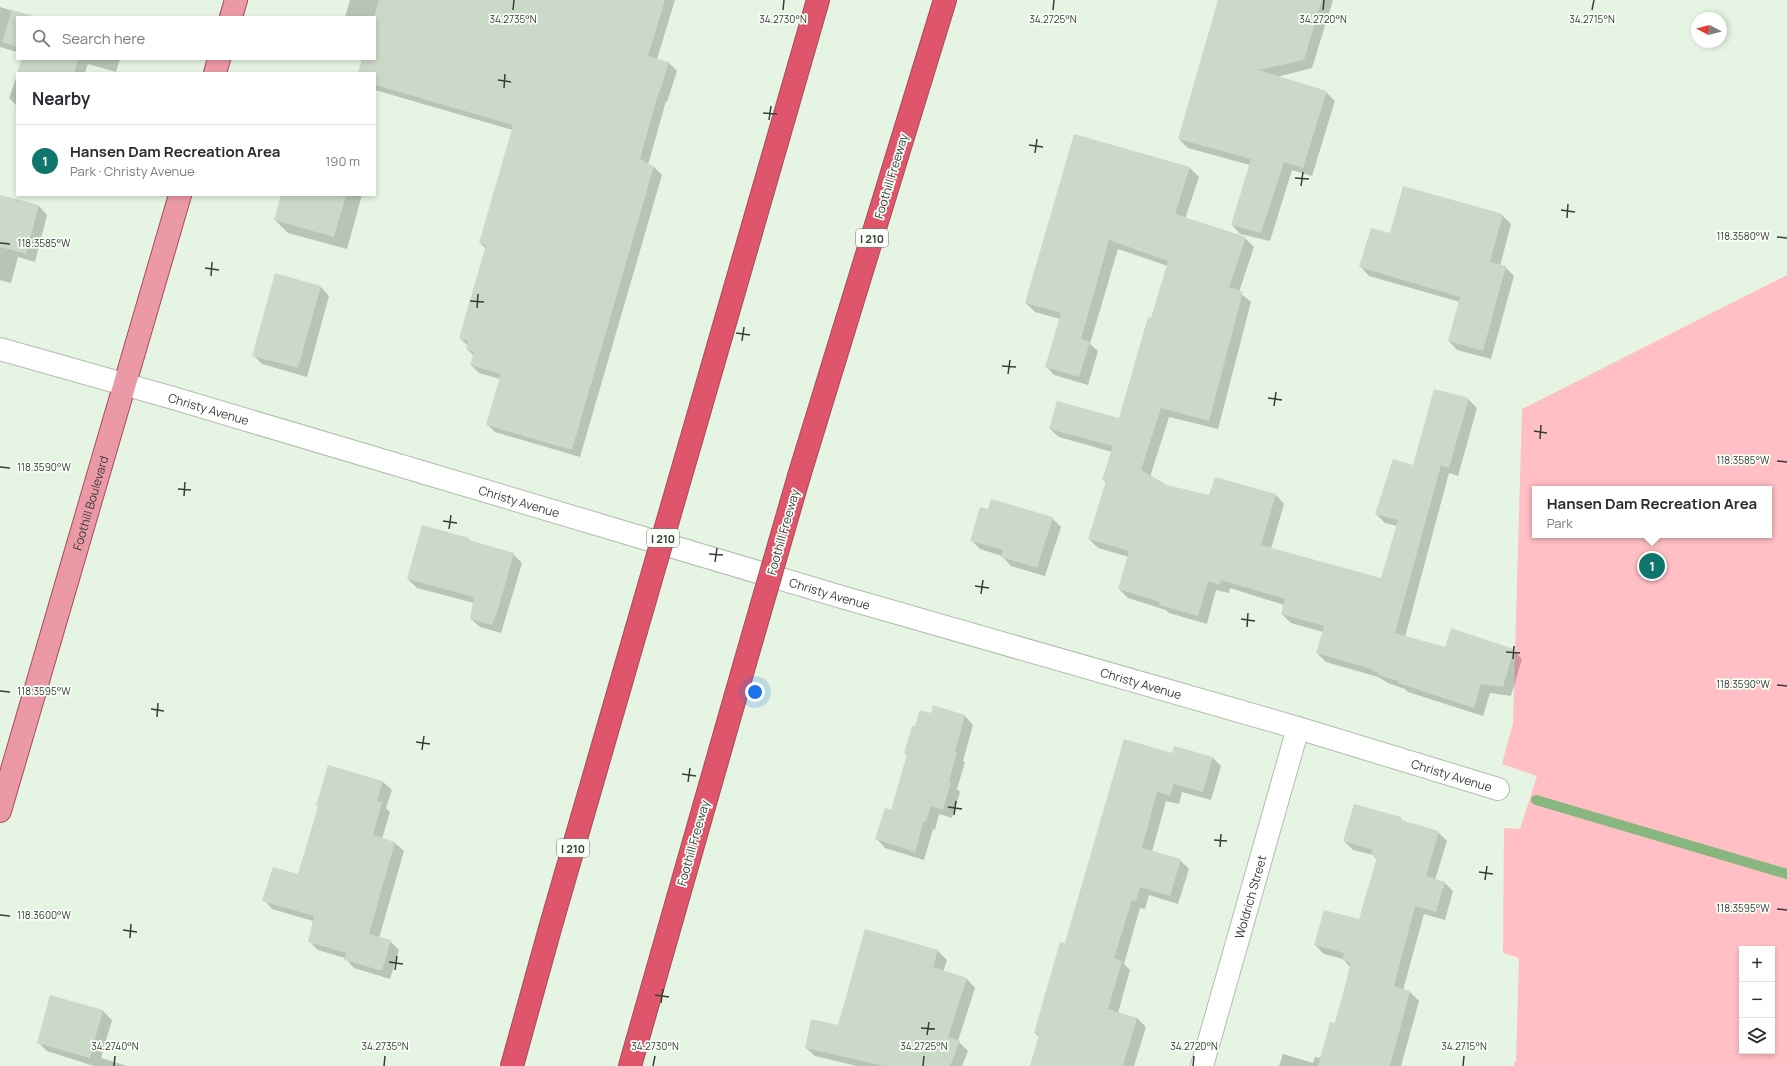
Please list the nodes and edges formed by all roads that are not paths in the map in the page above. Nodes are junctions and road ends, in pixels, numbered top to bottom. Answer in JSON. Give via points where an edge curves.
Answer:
{"nodes":[{"id":1,"x":236,"y":0,"type":"edge"},
{"id":2,"x":810,"y":0,"type":"edge"},
{"id":3,"x":818,"y":0,"type":"edge"},
{"id":4,"x":945,"y":0,"type":"edge"},
{"id":5,"x":231,"y":16,"type":"edge"},
{"id":6,"x":219,"y":60,"type":"edge"},
{"id":7,"x":215,"y":72,"type":"edge"},
{"id":8,"x":782,"y":127,"type":"junction"},
{"id":9,"x":180,"y":196,"type":"edge"},
{"id":10,"x":0,"y":349,"type":"edge"},
{"id":11,"x":124,"y":385,"type":"junction"},
{"id":12,"x":1298,"y":728,"type":"junction"},
{"id":13,"x":1498,"y":789,"type":"dead end"},
{"id":14,"x":0,"y":811,"type":"edge"},
{"id":15,"x":512,"y":1066,"type":"edge"},
{"id":16,"x":630,"y":1066,"type":"edge"},
{"id":17,"x":1202,"y":1066,"type":"edge"}],
"edges":[{"from":1,"to":5,"type":"main road"},
{"from":2,"to":8,"type":"highway"},
{"from":3,"to":8,"type":"highway","number":"I 210"},
{"from":4,"to":16,"type":"highway","name":"Foothill Freeway","number":"I 210","bridge":true,"via":[[799,476]]},
{"from":6,"to":7,"type":"main road"},
{"from":8,"to":15,"type":"highway","number":"I 210","bridge":true},
{"from":9,"to":11,"type":"main road","name":"Foothill Boulevard"},
{"from":10,"to":11,"type":"street","name":"Christy Avenue"},
{"from":11,"to":12,"type":"street","name":"Christy Avenue","via":[[845,598]]},
{"from":11,"to":14,"type":"main road","name":"Foothill Boulevard"},
{"from":12,"to":13,"type":"street","name":"Christy Avenue"},
{"from":12,"to":17,"type":"street","name":"Woldrich Street"}]}
